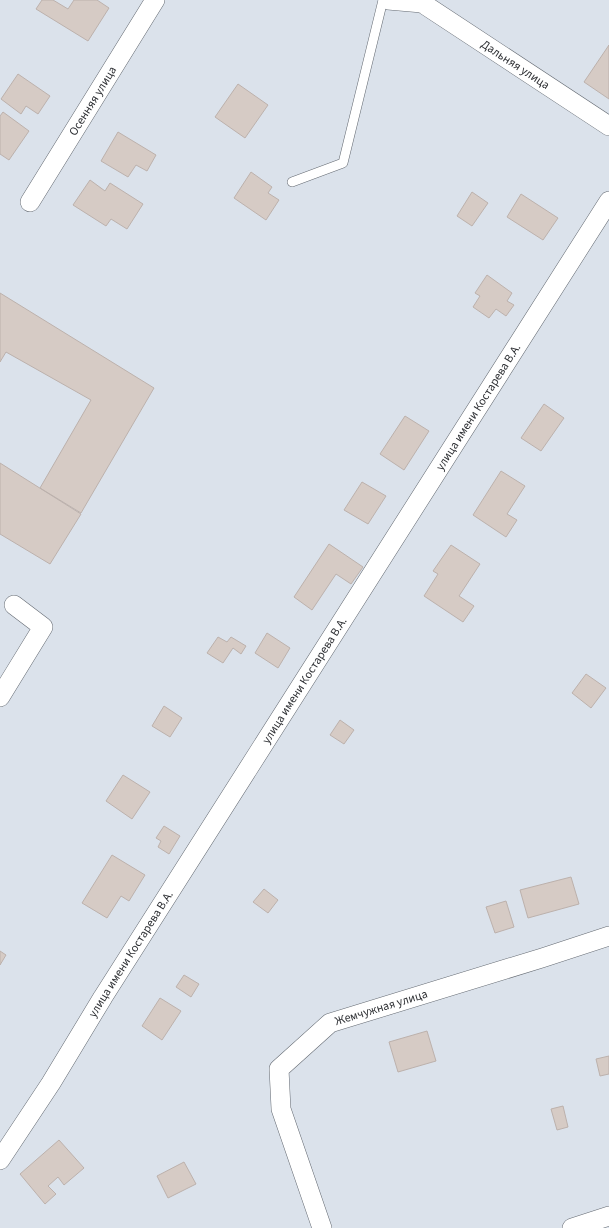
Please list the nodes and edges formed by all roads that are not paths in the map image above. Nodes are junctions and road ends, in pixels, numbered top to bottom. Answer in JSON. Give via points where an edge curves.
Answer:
{"nodes":[{"id":1,"x":155,"y":0,"type":"edge"},
{"id":2,"x":383,"y":0,"type":"edge"},
{"id":3,"x":388,"y":0,"type":"edge"},
{"id":4,"x":422,"y":2,"type":"edge"},
{"id":5,"x":609,"y":126,"type":"edge"},
{"id":6,"x":292,"y":182,"type":"dead end"},
{"id":7,"x":609,"y":201,"type":"edge"},
{"id":8,"x":30,"y":202,"type":"dead end"},
{"id":9,"x":14,"y":605,"type":"dead end"},
{"id":10,"x":0,"y":697,"type":"edge"},
{"id":11,"x":609,"y":936,"type":"edge"},
{"id":12,"x":0,"y":1160,"type":"edge"},
{"id":13,"x":609,"y":1216,"type":"edge"},
{"id":14,"x":322,"y":1228,"type":"edge"},
{"id":15,"x":572,"y":1228,"type":"edge"}],
"edges":[{"from":1,"to":8,"type":"street","name":"Осенняя улица"},
{"from":2,"to":6,"type":"lane","via":[[343,164]]},
{"from":3,"to":4,"type":"street"},
{"from":4,"to":5,"type":"street","name":"Дальняя улица"},
{"from":7,"to":12,"type":"street","name":"улица имени Костарева В.А."},
{"from":9,"to":10,"type":"street","via":[[43,627]]},
{"from":11,"to":14,"type":"street","name":"Жемчужная улица","via":[[330,1023],[279,1069],[281,1109]]},
{"from":13,"to":15,"type":"street"}]}
